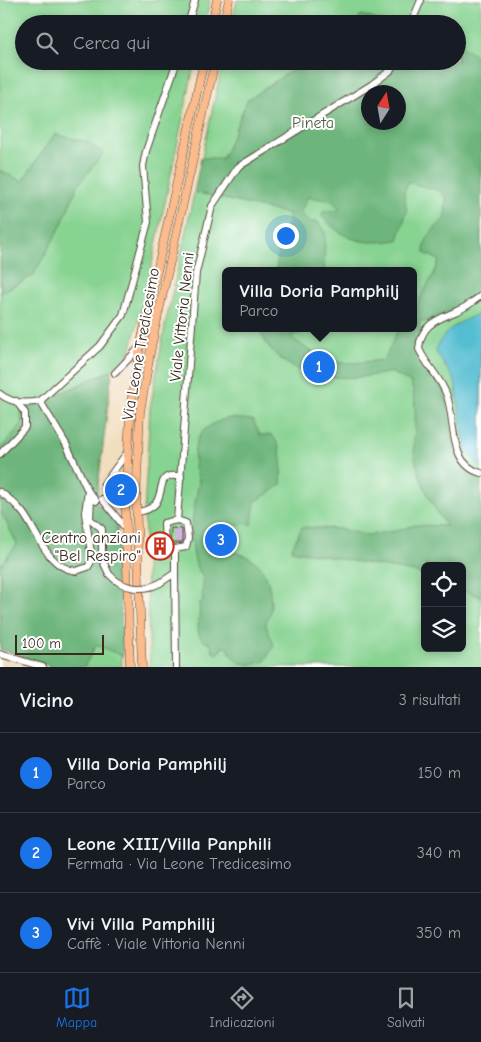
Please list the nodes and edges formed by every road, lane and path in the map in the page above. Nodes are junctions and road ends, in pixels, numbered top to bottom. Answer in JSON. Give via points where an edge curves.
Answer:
{"nodes":[{"id":1,"x":195,"y":0,"type":"edge"},
{"id":2,"x":217,"y":0,"type":"edge"},
{"id":3,"x":229,"y":0,"type":"edge"},
{"id":4,"x":422,"y":0,"type":"edge"},
{"id":5,"x":191,"y":15,"type":"edge"},
{"id":6,"x":214,"y":15,"type":"edge"},
{"id":7,"x":225,"y":15,"type":"edge"},
{"id":8,"x":415,"y":15,"type":"edge"},
{"id":9,"x":174,"y":70,"type":"edge"},
{"id":10,"x":202,"y":70,"type":"edge"},
{"id":11,"x":213,"y":70,"type":"edge"},
{"id":12,"x":390,"y":70,"type":"edge"},
{"id":13,"x":481,"y":296,"type":"edge"},
{"id":14,"x":140,"y":348,"type":"junction"},
{"id":15,"x":115,"y":373,"type":"dead end"},
{"id":16,"x":0,"y":394,"type":"edge"},
{"id":17,"x":16,"y":401,"type":"junction"},
{"id":18,"x":40,"y":401,"type":"junction"},
{"id":19,"x":0,"y":454,"type":"edge"},
{"id":20,"x":126,"y":454,"type":"junction"},
{"id":21,"x":481,"y":473,"type":"edge"},
{"id":22,"x":181,"y":477,"type":"junction"},
{"id":23,"x":104,"y":484,"type":"dead end"},
{"id":24,"x":0,"y":492,"type":"edge"},
{"id":25,"x":94,"y":497,"type":"junction"},
{"id":26,"x":136,"y":512,"type":"junction"},
{"id":27,"x":177,"y":520,"type":"junction"},
{"id":28,"x":126,"y":530,"type":"junction"},
{"id":29,"x":175,"y":549,"type":"junction"},
{"id":30,"x":175,"y":573,"type":"junction"},
{"id":31,"x":0,"y":654,"type":"edge"},
{"id":32,"x":43,"y":667,"type":"edge"},
{"id":33,"x":130,"y":667,"type":"edge"},
{"id":34,"x":142,"y":667,"type":"edge"},
{"id":35,"x":176,"y":667,"type":"edge"}],
"edges":[{"from":1,"to":5,"type":"street"},
{"from":2,"to":6,"type":"main road"},
{"from":3,"to":7,"type":"main road"},
{"from":4,"to":8,"type":"street"},
{"from":9,"to":18,"type":"street","via":[[146,151],[143,166],[148,222],[123,315],[100,346]]},
{"from":10,"to":14,"type":"main road","name":"Via Leone Tredicesimo"},
{"from":11,"to":26,"type":"main road","name":"Via Leone Tredicesimo","via":[[144,382]]},
{"from":12,"to":22,"type":"street","name":"Viale Vittoria Nenni","via":[[238,167],[212,206],[196,274]]},
{"from":13,"to":21,"type":"street","via":[[428,325],[419,340],[418,349],[447,395],[457,452],[464,464]]},
{"from":14,"to":15,"type":"street"},
{"from":14,"to":20,"type":"main road","name":"Via Leone Tredicesimo"},
{"from":16,"to":17,"type":"street"},
{"from":17,"to":18,"type":"street"},
{"from":17,"to":19,"type":"street","via":[[25,413],[25,427]]},
{"from":18,"to":25,"type":"street"},
{"from":20,"to":23,"type":"street"},
{"from":20,"to":28,"type":"main road","name":"Via Leone Tredicesimo"},
{"from":22,"to":26,"type":"street","via":[[167,476],[161,484],[156,505]]},
{"from":22,"to":27,"type":"street","name":"Viale Vittoria Nenni"},
{"from":24,"to":25,"type":"street","via":[[20,510],[40,544],[56,563],[76,571],[84,570],[92,560],[85,513]]},
{"from":25,"to":28,"type":"street"},
{"from":25,"to":30,"type":"street","bridge":true,"via":[[90,519],[102,529],[102,559],[109,574],[119,583],[146,588]]},
{"from":26,"to":34,"type":"main road","name":"Via Leone Tredicesimo"},
{"from":27,"to":29,"type":"street","via":[[186,523],[188,538],[186,547]]},
{"from":27,"to":29,"type":"street","via":[[164,523],[165,547]]},
{"from":28,"to":33,"type":"main road","name":"Via Leone Tredicesimo"},
{"from":29,"to":30,"type":"street"},
{"from":30,"to":35,"type":"street"},
{"from":31,"to":32,"type":"street"}]}
